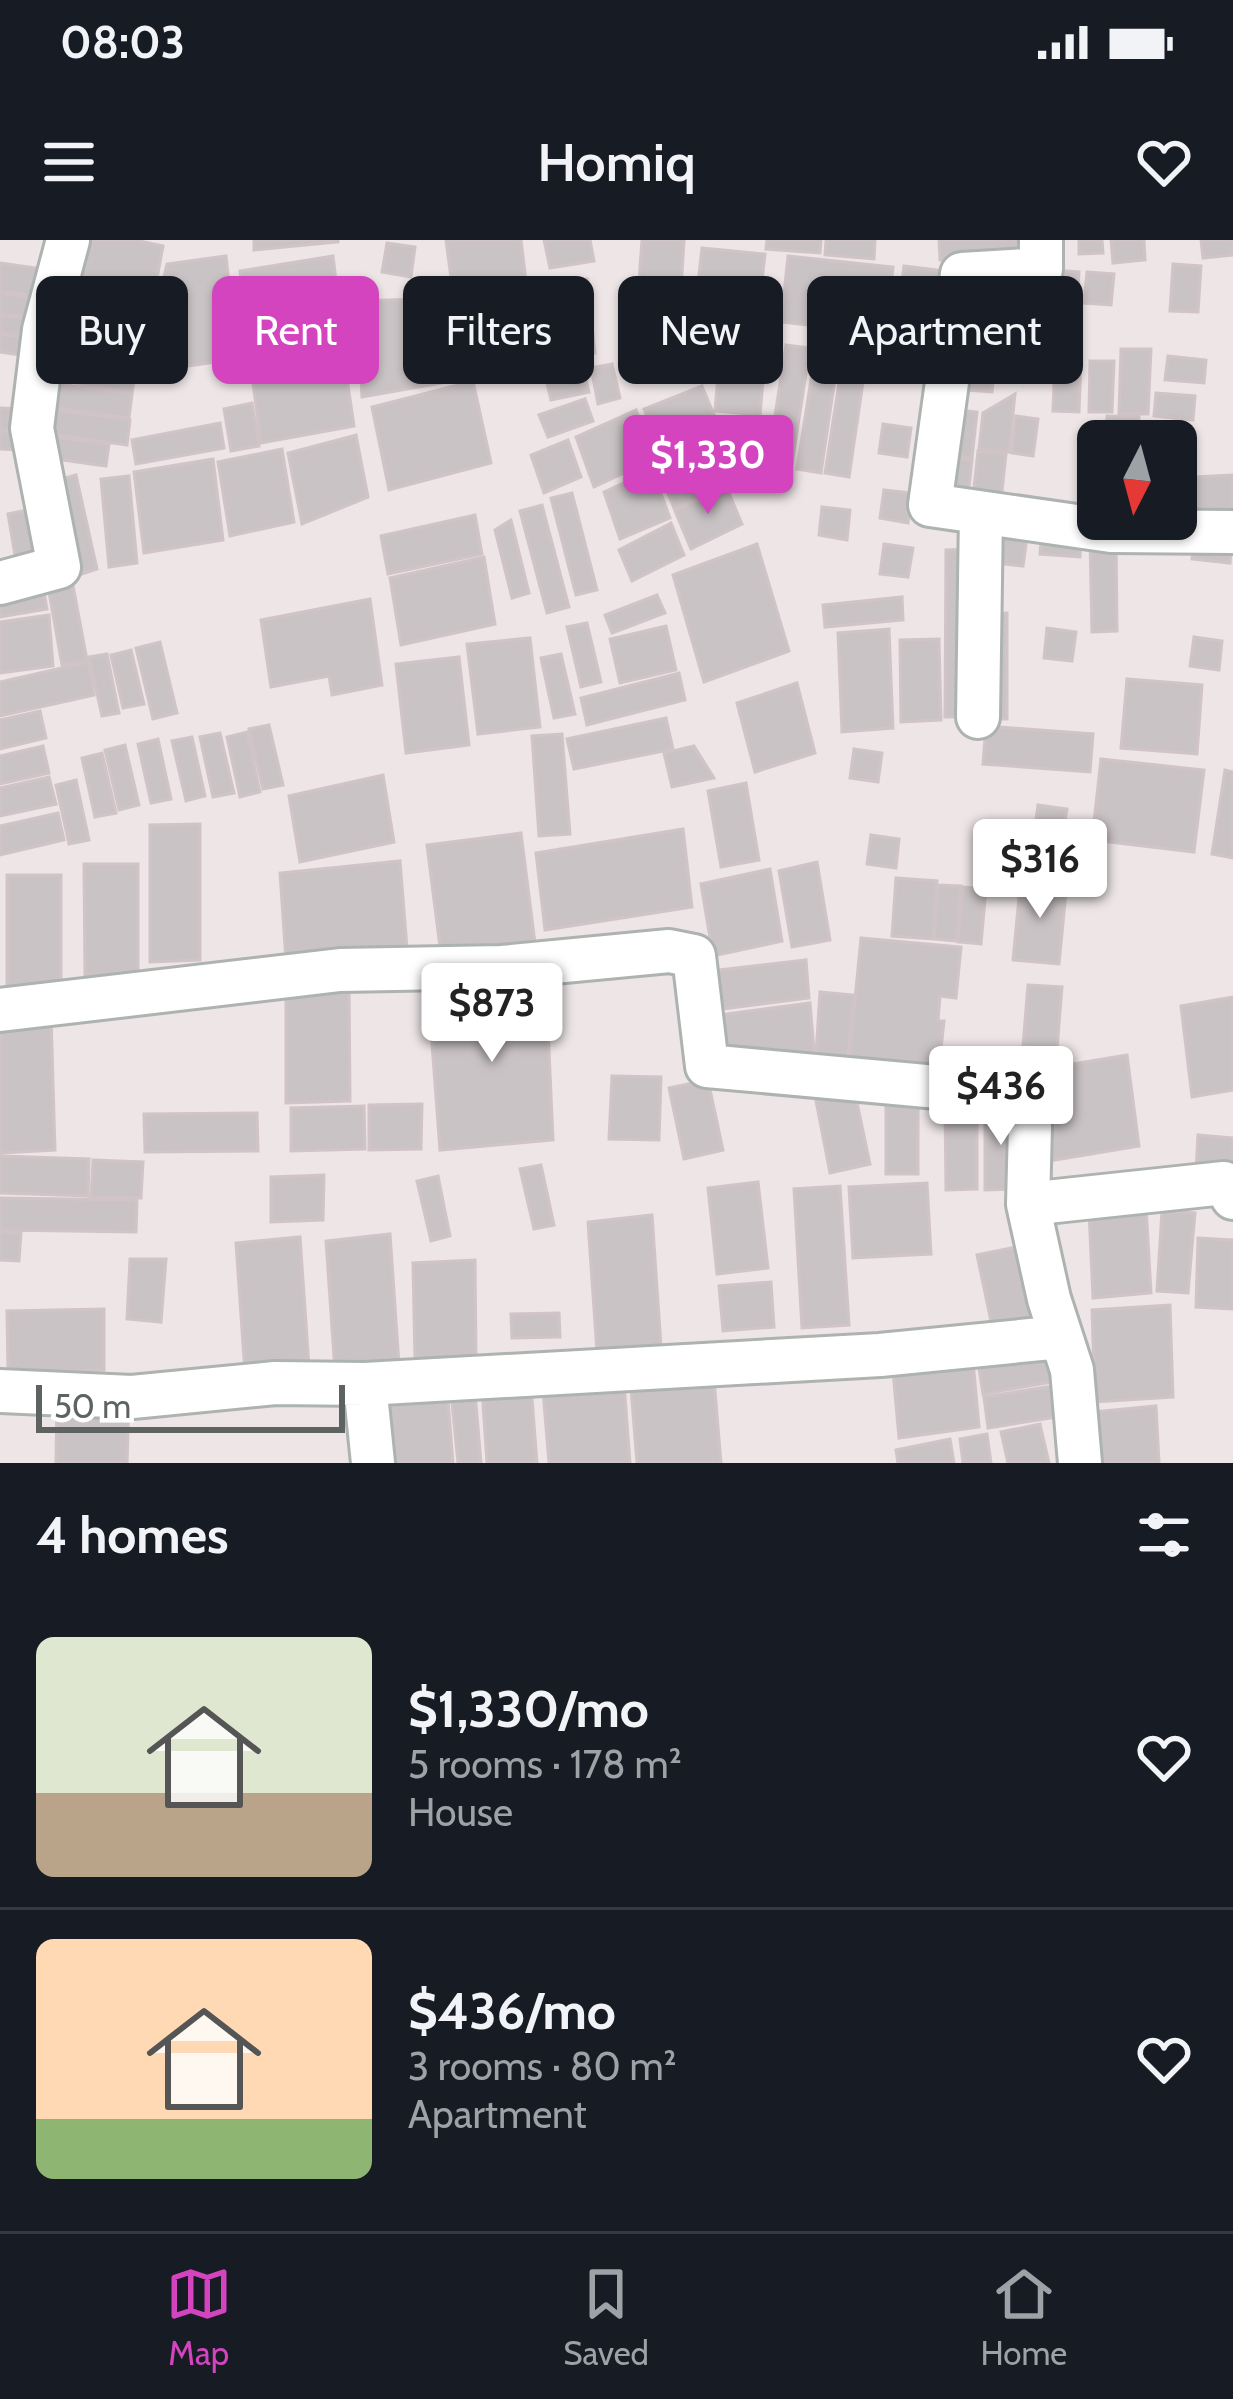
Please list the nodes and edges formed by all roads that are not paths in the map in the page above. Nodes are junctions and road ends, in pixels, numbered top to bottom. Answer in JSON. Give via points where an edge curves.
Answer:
{"nodes":[{"id":1,"x":68,"y":240,"type":"edge"},
{"id":2,"x":1041,"y":240,"type":"edge"},
{"id":3,"x":981,"y":513,"type":"junction"},
{"id":4,"x":1233,"y":532,"type":"edge"},
{"id":5,"x":0,"y":583,"type":"edge"},
{"id":6,"x":978,"y":717,"type":"dead end"},
{"id":7,"x":0,"y":1010,"type":"edge"},
{"id":8,"x":1233,"y":1198,"type":"edge"},
{"id":9,"x":1028,"y":1204,"type":"junction"},
{"id":10,"x":1061,"y":1336,"type":"junction"},
{"id":11,"x":365,"y":1384,"type":"junction"},
{"id":12,"x":0,"y":1390,"type":"edge"},
{"id":13,"x":373,"y":1463,"type":"edge"},
{"id":14,"x":1080,"y":1463,"type":"edge"}],
"edges":[{"from":1,"to":5,"type":"street","via":[[44,330],[32,428],[59,567]]},
{"from":2,"to":3,"type":"street","via":[[1041,269],[962,274],[930,505]]},
{"from":3,"to":4,"type":"street","via":[[1111,532]]},
{"from":3,"to":6,"type":"street"},
{"from":7,"to":9,"type":"street","via":[[340,970],[502,967],[669,951],[694,956],[707,1066],[1024,1096]]},
{"from":8,"to":9,"type":"street","via":[[1224,1183]]},
{"from":9,"to":10,"type":"street"},
{"from":10,"to":11,"type":"street","via":[[880,1355]]},
{"from":10,"to":14,"type":"street"},
{"from":11,"to":12,"type":"street","via":[[132,1396]]},
{"from":11,"to":13,"type":"street"}]}
